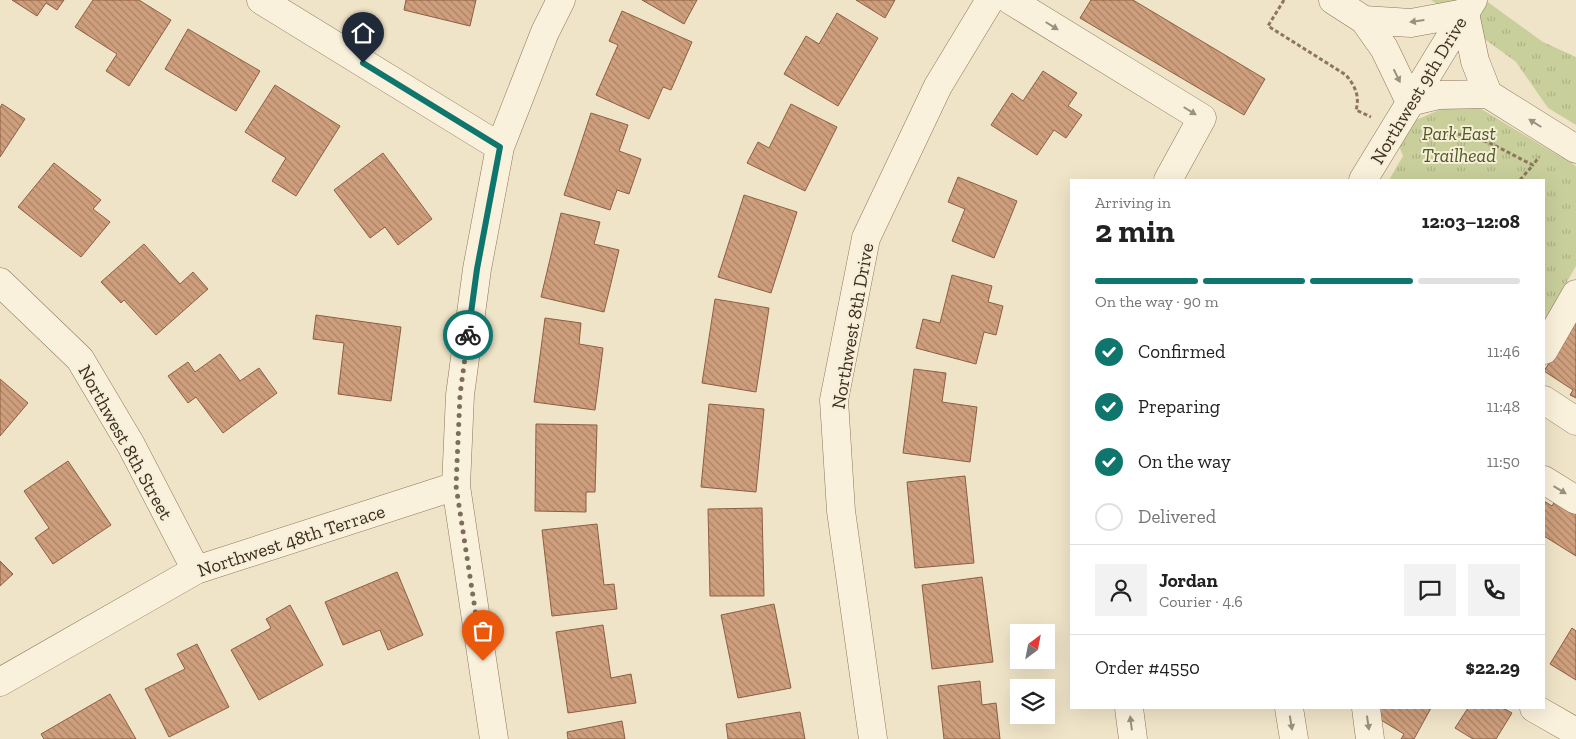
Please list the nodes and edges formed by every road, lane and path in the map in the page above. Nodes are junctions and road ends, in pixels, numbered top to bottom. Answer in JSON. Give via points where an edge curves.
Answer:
{"nodes":[{"id":1,"x":261,"y":0,"type":"edge"},
{"id":2,"x":561,"y":0,"type":"edge"},
{"id":3,"x":990,"y":0,"type":"edge"},
{"id":4,"x":1010,"y":0,"type":"edge"},
{"id":5,"x":1333,"y":0,"type":"edge"},
{"id":6,"x":1469,"y":6,"type":"edge"},
{"id":7,"x":1364,"y":20,"type":"junction"},
{"id":8,"x":1488,"y":94,"type":"junction"},
{"id":9,"x":1410,"y":102,"type":"junction"},
{"id":10,"x":500,"y":147,"type":"junction"},
{"id":11,"x":1576,"y":149,"type":"edge"},
{"id":12,"x":1533,"y":166,"type":"dead end"},
{"id":13,"x":1169,"y":179,"type":"edge"},
{"id":14,"x":1364,"y":179,"type":"edge"},
{"id":15,"x":1521,"y":179,"type":"edge"},
{"id":16,"x":0,"y":282,"type":"edge"},
{"id":17,"x":1576,"y":294,"type":"edge"},
{"id":18,"x":1545,"y":348,"type":"edge"},
{"id":19,"x":1545,"y":401,"type":"edge"},
{"id":20,"x":1576,"y":420,"type":"edge"},
{"id":21,"x":1545,"y":481,"type":"edge"},
{"id":22,"x":456,"y":486,"type":"junction"},
{"id":23,"x":1576,"y":500,"type":"edge"},
{"id":24,"x":196,"y":570,"type":"junction"},
{"id":25,"x":0,"y":682,"type":"edge"},
{"id":26,"x":1129,"y":709,"type":"edge"},
{"id":27,"x":1289,"y":709,"type":"edge"},
{"id":28,"x":1366,"y":709,"type":"edge"},
{"id":29,"x":1536,"y":709,"type":"edge"},
{"id":30,"x":1576,"y":732,"type":"edge"},
{"id":31,"x":494,"y":739,"type":"edge"},
{"id":32,"x":873,"y":739,"type":"edge"},
{"id":33,"x":1133,"y":739,"type":"edge"},
{"id":34,"x":1294,"y":739,"type":"edge"},
{"id":35,"x":1370,"y":739,"type":"edge"}],
"edges":[{"from":1,"to":10,"type":"street"},
{"from":2,"to":10,"type":"street","via":[[545,32]]},
{"from":3,"to":32,"type":"street","name":"Northwest 8th Drive","via":[[938,86],[866,238],[834,400],[841,511]]},
{"from":4,"to":13,"type":"street","one_way":true,"via":[[1202,118]]},
{"from":5,"to":7,"type":"street"},
{"from":6,"to":7,"type":"street","one_way":true,"via":[[1411,23]]},
{"from":6,"to":8,"type":"street","via":[[1475,61]]},
{"from":6,"to":9,"type":"street","name":"Northwest 9th Drive"},
{"from":7,"to":9,"type":"street","one_way":true,"via":[[1384,48]]},
{"from":8,"to":9,"type":"street","via":[[1439,96]]},
{"from":11,"to":8,"type":"street","one_way":true},
{"from":9,"to":14,"type":"street","name":"Northwest 9th Drive"},
{"from":10,"to":22,"type":"street","via":[[477,269],[461,386]]},
{"from":12,"to":15,"type":"path"},
{"from":16,"to":24,"type":"street","name":"Northwest 8th Street","via":[[80,359],[131,445]]},
{"from":17,"to":18,"type":"street"},
{"from":19,"to":20,"type":"street"},
{"from":21,"to":23,"type":"street","one_way":true},
{"from":22,"to":24,"type":"street","name":"Northwest 48th Terrace"},
{"from":22,"to":31,"type":"street"},
{"from":24,"to":25,"type":"street","name":"Northwest 48th Terrace"},
{"from":33,"to":26,"type":"street","one_way":true},
{"from":27,"to":34,"type":"street","one_way":true},
{"from":28,"to":35,"type":"street","one_way":true},
{"from":29,"to":30,"type":"street"}]}
